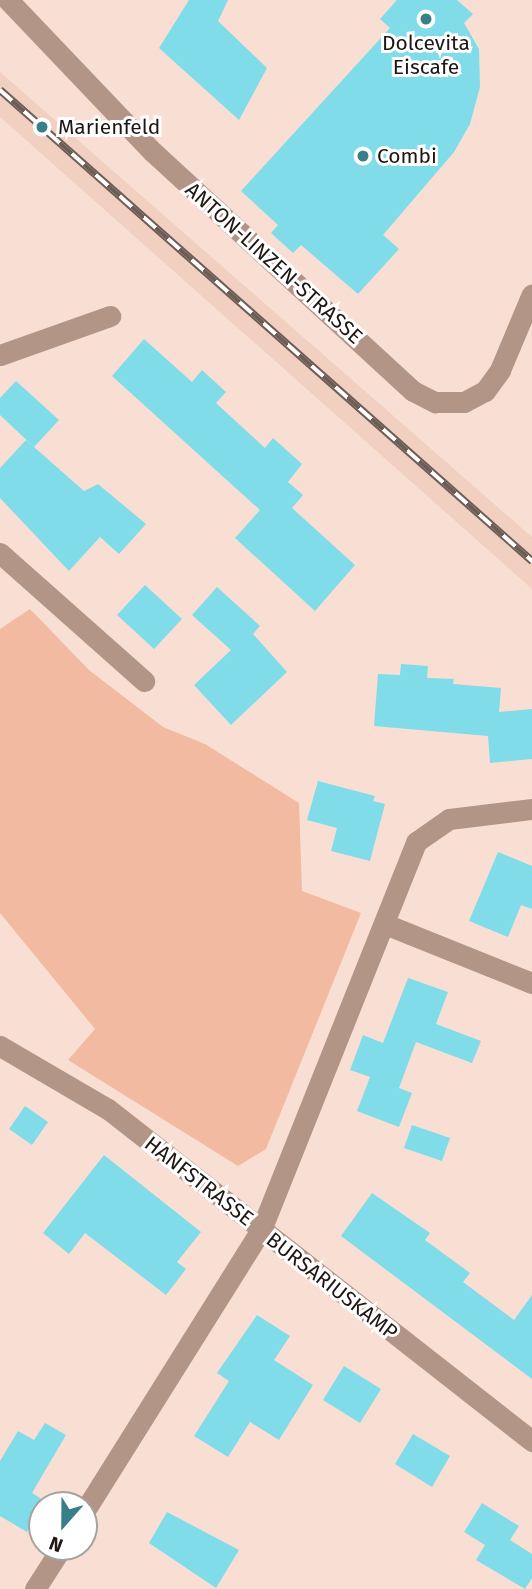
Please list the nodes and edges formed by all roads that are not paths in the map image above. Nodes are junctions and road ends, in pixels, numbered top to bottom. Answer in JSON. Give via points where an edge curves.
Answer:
{"nodes":[{"id":1,"x":8,"y":0,"type":"edge"},
{"id":2,"x":532,"y":294,"type":"edge"},
{"id":3,"x":110,"y":316,"type":"dead end"},
{"id":4,"x":0,"y":355,"type":"edge"},
{"id":5,"x":0,"y":553,"type":"edge"},
{"id":6,"x":144,"y":681,"type":"dead end"},
{"id":7,"x":532,"y":809,"type":"edge"},
{"id":8,"x":385,"y":924,"type":"junction"},
{"id":9,"x":532,"y":983,"type":"edge"},
{"id":10,"x":0,"y":1046,"type":"edge"},
{"id":11,"x":261,"y":1230,"type":"junction"},
{"id":12,"x":532,"y":1441,"type":"edge"},
{"id":13,"x":97,"y":1491,"type":"edge"},
{"id":14,"x":53,"y":1561,"type":"edge"},
{"id":15,"x":35,"y":1589,"type":"edge"}],
"edges":[{"from":1,"to":2,"type":"street","name":"ANTON-LINZEN-STRASSE","via":[[153,152],[413,391],[435,402],[464,402],[485,391],[500,370]]},
{"from":3,"to":4,"type":"street"},
{"from":5,"to":6,"type":"street"},
{"from":7,"to":8,"type":"street","name":"HANFSTRASSE","via":[[449,819],[416,842]]},
{"from":8,"to":9,"type":"street"},
{"from":8,"to":11,"type":"street","name":"HANFSTRASSE"},
{"from":10,"to":11,"type":"street","name":"HANFSTRASSE","via":[[108,1109]]},
{"from":11,"to":12,"type":"street","name":"BURSARIUSKAMP"},
{"from":11,"to":13,"type":"street","name":"BURSARIUSKAMP"},
{"from":14,"to":15,"type":"street"}]}
